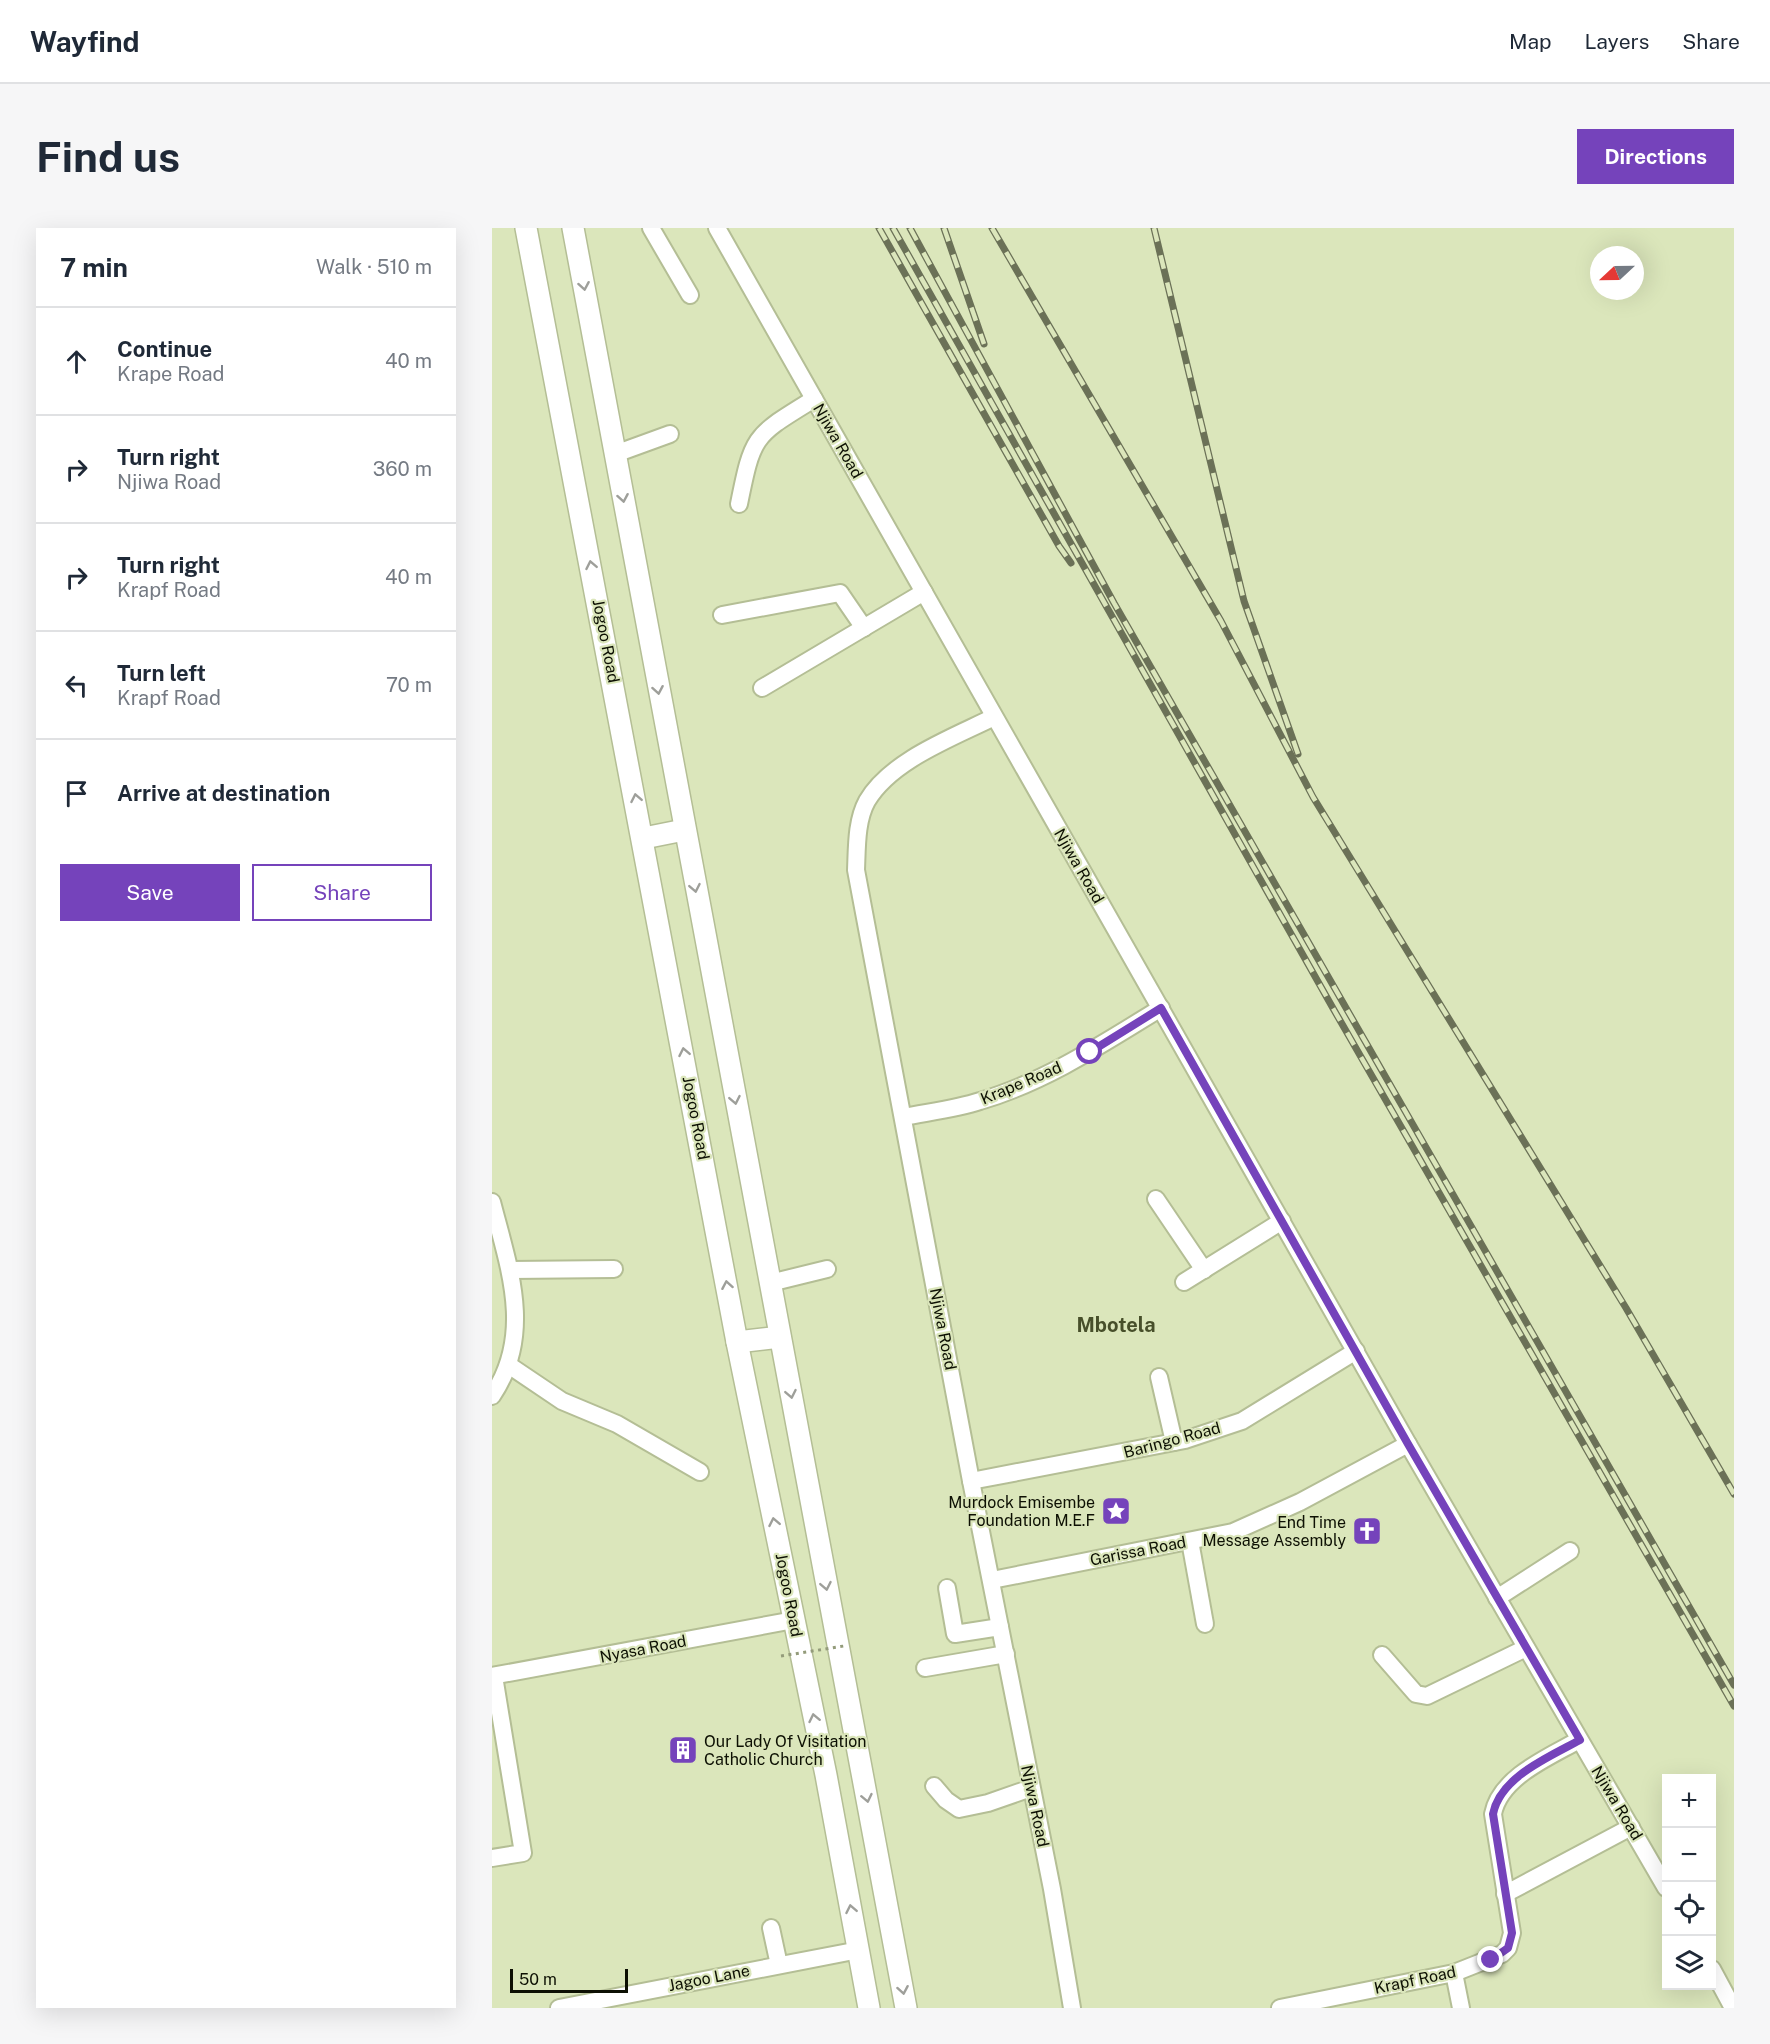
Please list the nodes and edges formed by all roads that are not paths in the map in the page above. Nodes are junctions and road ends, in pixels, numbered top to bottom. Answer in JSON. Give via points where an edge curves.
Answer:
{"nodes":[{"id":1,"x":526,"y":228,"type":"edge"},
{"id":2,"x":573,"y":228,"type":"edge"},
{"id":3,"x":651,"y":228,"type":"edge"},
{"id":4,"x":717,"y":228,"type":"edge"},
{"id":5,"x":690,"y":295,"type":"dead end"},
{"id":6,"x":814,"y":399,"type":"junction"},
{"id":7,"x":670,"y":434,"type":"dead end"},
{"id":8,"x":615,"y":454,"type":"junction"},
{"id":9,"x":739,"y":504,"type":"dead end"},
{"id":10,"x":924,"y":592,"type":"junction"},
{"id":11,"x":722,"y":615,"type":"dead end"},
{"id":12,"x":864,"y":628,"type":"junction"},
{"id":13,"x":762,"y":688,"type":"dead end"},
{"id":14,"x":994,"y":717,"type":"junction"},
{"id":15,"x":684,"y":830,"type":"junction"},
{"id":16,"x":644,"y":838,"type":"junction"},
{"id":17,"x":1161,"y":1008,"type":"junction"},
{"id":18,"x":903,"y":1117,"type":"junction"},
{"id":19,"x":1155,"y":1199,"type":"dead end"},
{"id":20,"x":492,"y":1202,"type":"edge"},
{"id":21,"x":1282,"y":1221,"type":"junction"},
{"id":22,"x":614,"y":1269,"type":"dead end"},
{"id":23,"x":827,"y":1269,"type":"dead end"},
{"id":24,"x":510,"y":1270,"type":"junction"},
{"id":25,"x":1204,"y":1270,"type":"junction"},
{"id":26,"x":1184,"y":1282,"type":"dead end"},
{"id":27,"x":770,"y":1284,"type":"junction"},
{"id":28,"x":780,"y":1337,"type":"junction"},
{"id":29,"x":737,"y":1342,"type":"junction"},
{"id":30,"x":1356,"y":1351,"type":"junction"},
{"id":31,"x":510,"y":1366,"type":"junction"},
{"id":32,"x":1159,"y":1377,"type":"dead end"},
{"id":33,"x":492,"y":1396,"type":"edge"},
{"id":34,"x":1174,"y":1442,"type":"junction"},
{"id":35,"x":1408,"y":1444,"type":"junction"},
{"id":36,"x":700,"y":1472,"type":"dead end"},
{"id":37,"x":971,"y":1481,"type":"junction"},
{"id":38,"x":1190,"y":1541,"type":"junction"},
{"id":39,"x":1570,"y":1551,"type":"dead end"},
{"id":40,"x":992,"y":1580,"type":"junction"},
{"id":41,"x":947,"y":1588,"type":"dead end"},
{"id":42,"x":1497,"y":1598,"type":"junction"},
{"id":43,"x":794,"y":1620,"type":"junction"},
{"id":44,"x":1205,"y":1624,"type":"dead end"},
{"id":45,"x":1000,"y":1627,"type":"junction"},
{"id":46,"x":1526,"y":1648,"type":"junction"},
{"id":47,"x":1006,"y":1654,"type":"junction"},
{"id":48,"x":1382,"y":1655,"type":"dead end"},
{"id":49,"x":925,"y":1668,"type":"dead end"},
{"id":50,"x":493,"y":1676,"type":"edge"},
{"id":51,"x":1580,"y":1740,"type":"junction"},
{"id":52,"x":498,"y":1742,"type":"edge"},
{"id":53,"x":934,"y":1786,"type":"dead end"},
{"id":54,"x":1031,"y":1788,"type":"junction"},
{"id":55,"x":1631,"y":1827,"type":"junction"},
{"id":56,"x":492,"y":1858,"type":"edge"},
{"id":57,"x":1663,"y":1882,"type":"edge"},
{"id":58,"x":1505,"y":1894,"type":"junction"},
{"id":59,"x":771,"y":1928,"type":"dead end"},
{"id":60,"x":859,"y":1950,"type":"junction"},
{"id":61,"x":779,"y":1965,"type":"junction"},
{"id":62,"x":1454,"y":1973,"type":"junction"},
{"id":63,"x":1716,"y":1976,"type":"edge"},
{"id":64,"x":559,"y":2008,"type":"edge"},
{"id":65,"x":869,"y":2008,"type":"edge"},
{"id":66,"x":906,"y":2008,"type":"edge"},
{"id":67,"x":1072,"y":2008,"type":"edge"},
{"id":68,"x":1280,"y":2008,"type":"edge"},
{"id":69,"x":1461,"y":2008,"type":"edge"},
{"id":70,"x":1733,"y":2008,"type":"edge"}],
"edges":[{"from":16,"to":1,"type":"main road","name":"Jogoo Road","one_way":true},
{"from":2,"to":8,"type":"main road","one_way":true},
{"from":3,"to":5,"type":"street"},
{"from":4,"to":6,"type":"street","name":"Njiwa Road"},
{"from":6,"to":9,"type":"street","via":[[768,428],[755,442]]},
{"from":6,"to":10,"type":"street","name":"Njiwa Road"},
{"from":7,"to":8,"type":"street"},
{"from":8,"to":15,"type":"main road","one_way":true},
{"from":10,"to":12,"type":"street"},
{"from":10,"to":14,"type":"street","name":"Njiwa Road"},
{"from":11,"to":12,"type":"street","via":[[840,593]]},
{"from":12,"to":13,"type":"street"},
{"from":14,"to":17,"type":"street","name":"Njiwa Road"},
{"from":14,"to":18,"type":"street","name":"Njiwa Road","via":[[912,758],[867,800],[861,817],[856,870]]},
{"from":15,"to":16,"type":"main road"},
{"from":15,"to":27,"type":"main road","one_way":true},
{"from":29,"to":16,"type":"main road","name":"Jogoo Road","one_way":true},
{"from":17,"to":18,"type":"street","name":"Krape Road","via":[[1090,1052],[1032,1080],[980,1101]]},
{"from":17,"to":21,"type":"street","name":"Njiwa Road"},
{"from":18,"to":37,"type":"street","name":"Njiwa Road"},
{"from":19,"to":25,"type":"street"},
{"from":20,"to":24,"type":"street"},
{"from":21,"to":25,"type":"street"},
{"from":21,"to":30,"type":"street","name":"Njiwa Road"},
{"from":22,"to":24,"type":"street"},
{"from":23,"to":27,"type":"street"},
{"from":24,"to":31,"type":"street","via":[[516,1320]]},
{"from":25,"to":26,"type":"street"},
{"from":27,"to":28,"type":"main road"},
{"from":28,"to":29,"type":"main road"},
{"from":28,"to":66,"type":"main road","one_way":true},
{"from":43,"to":29,"type":"main road","name":"Jogoo Road","one_way":true},
{"from":30,"to":34,"type":"street","name":"Baringo Road","via":[[1242,1421]]},
{"from":30,"to":35,"type":"street","name":"Njiwa Road"},
{"from":31,"to":33,"type":"street"},
{"from":31,"to":36,"type":"street","via":[[562,1401],[617,1424]]},
{"from":32,"to":34,"type":"street"},
{"from":34,"to":37,"type":"street","name":"Baringo Road"},
{"from":35,"to":38,"type":"street","name":"Garissa Road","via":[[1300,1503],[1233,1532]]},
{"from":35,"to":42,"type":"street","name":"Njiwa Road"},
{"from":37,"to":40,"type":"street","name":"Njiwa Road"},
{"from":38,"to":40,"type":"street","name":"Garissa Road"},
{"from":38,"to":44,"type":"street"},
{"from":39,"to":42,"type":"street"},
{"from":40,"to":45,"type":"street","name":"Njiwa Road"},
{"from":41,"to":45,"type":"street","via":[[955,1634]]},
{"from":42,"to":46,"type":"street","name":"Njiwa Road"},
{"from":43,"to":50,"type":"street","name":"Nyasa Road"},
{"from":60,"to":43,"type":"main road","name":"Jogoo Road","one_way":true},
{"from":45,"to":47,"type":"street","name":"Njiwa Road"},
{"from":46,"to":48,"type":"street","via":[[1427,1696],[1416,1694]]},
{"from":46,"to":51,"type":"street","name":"Njiwa Road"},
{"from":47,"to":49,"type":"street"},
{"from":47,"to":54,"type":"street","name":"Njiwa Road"},
{"from":50,"to":52,"type":"street"},
{"from":51,"to":55,"type":"street","name":"Njiwa Road"},
{"from":51,"to":58,"type":"street","name":"Krapf Road","via":[[1541,1762],[1499,1795],[1493,1814]]},
{"from":52,"to":56,"type":"street","via":[[523,1853]]},
{"from":53,"to":54,"type":"street","via":[[959,1809]]},
{"from":54,"to":67,"type":"street","name":"Njiwa Road"},
{"from":55,"to":57,"type":"street","name":"Njiwa Road"},
{"from":55,"to":58,"type":"street"},
{"from":58,"to":62,"type":"street","name":"Krapf Road","via":[[1512,1933],[1508,1948],[1491,1960]]},
{"from":59,"to":61,"type":"street"},
{"from":60,"to":61,"type":"street","name":"Jagoo Lane"},
{"from":60,"to":65,"type":"main road","name":"Jogoo Road"},
{"from":61,"to":64,"type":"street","name":"Jagoo Lane"},
{"from":62,"to":68,"type":"street","name":"Krapf Road"},
{"from":62,"to":69,"type":"street"},
{"from":63,"to":70,"type":"street"}]}
